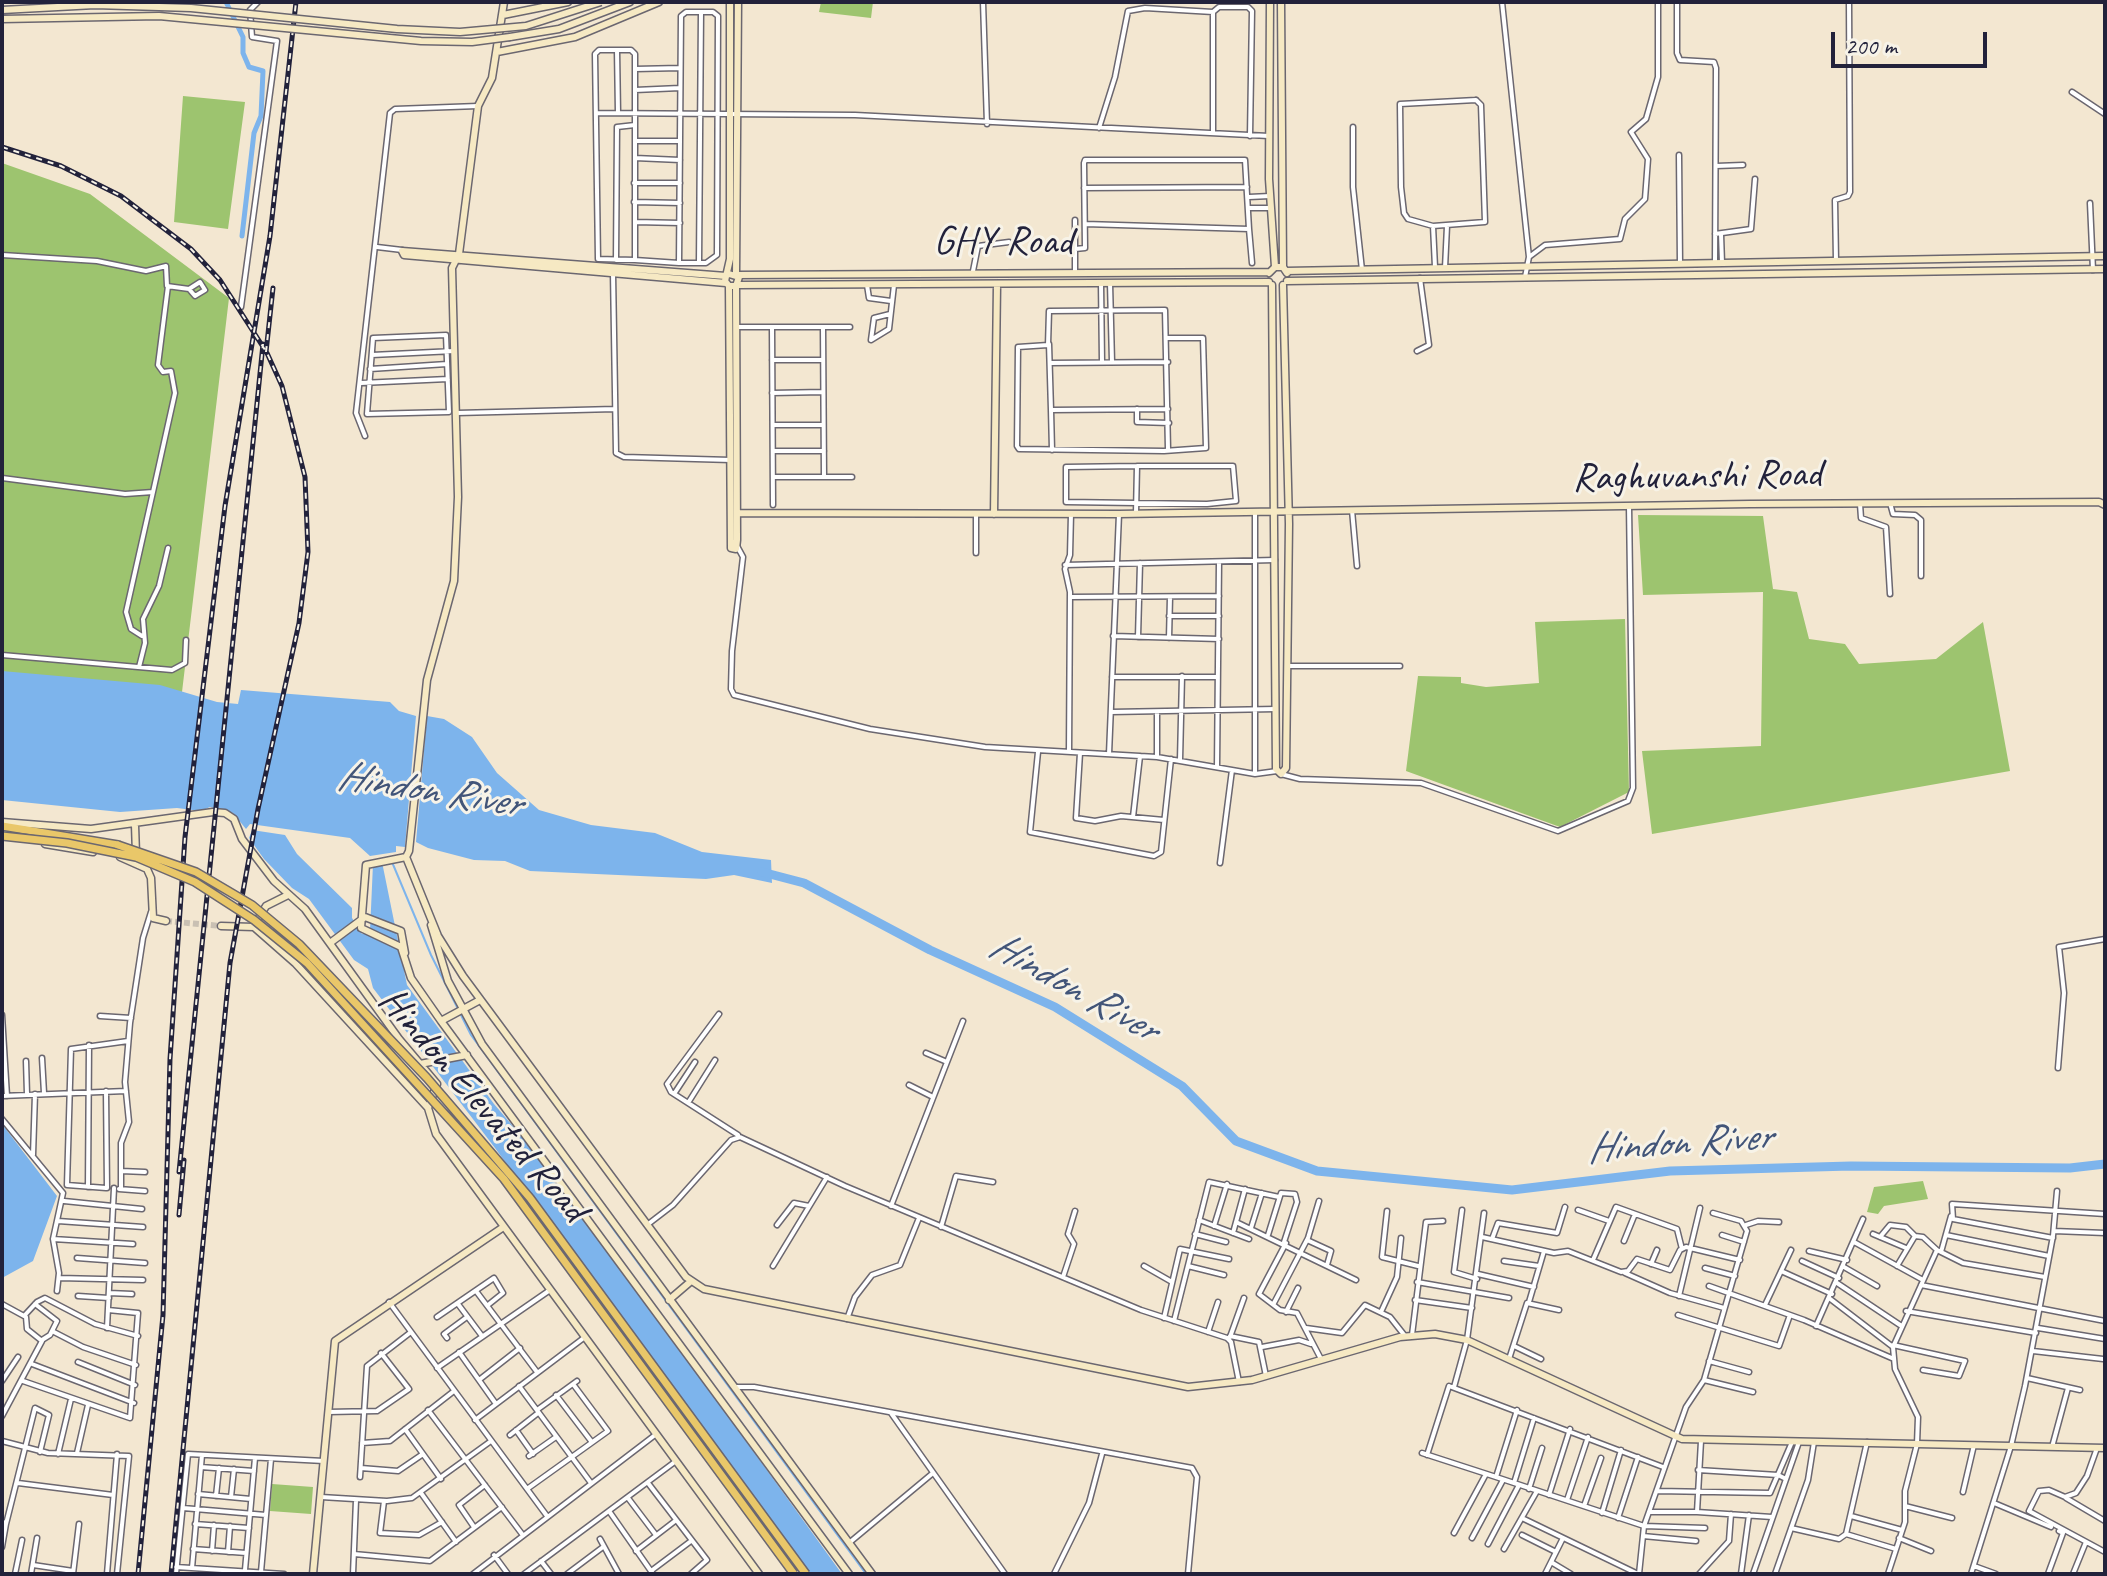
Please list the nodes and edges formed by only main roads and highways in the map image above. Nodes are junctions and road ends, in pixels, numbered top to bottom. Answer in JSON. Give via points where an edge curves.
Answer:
{"nodes":[{"id":1,"x":2,"y":824,"type":"edge"},
{"id":2,"x":2,"y":838,"type":"edge"},
{"id":3,"x":794,"y":1574,"type":"edge"},
{"id":4,"x":806,"y":1574,"type":"edge"}],
"edges":[{"from":1,"to":4,"type":"highway","name":"Hindon Elevated Road","bridge":true,"via":[[138,849],[196,872],[252,905],[299,944],[427,1078],[530,1198]]},
{"from":2,"to":3,"type":"highway","name":"Hindon Elevated Road","bridge":true,"via":[[67,843],[136,857],[195,882],[307,963],[504,1179]]}]}
